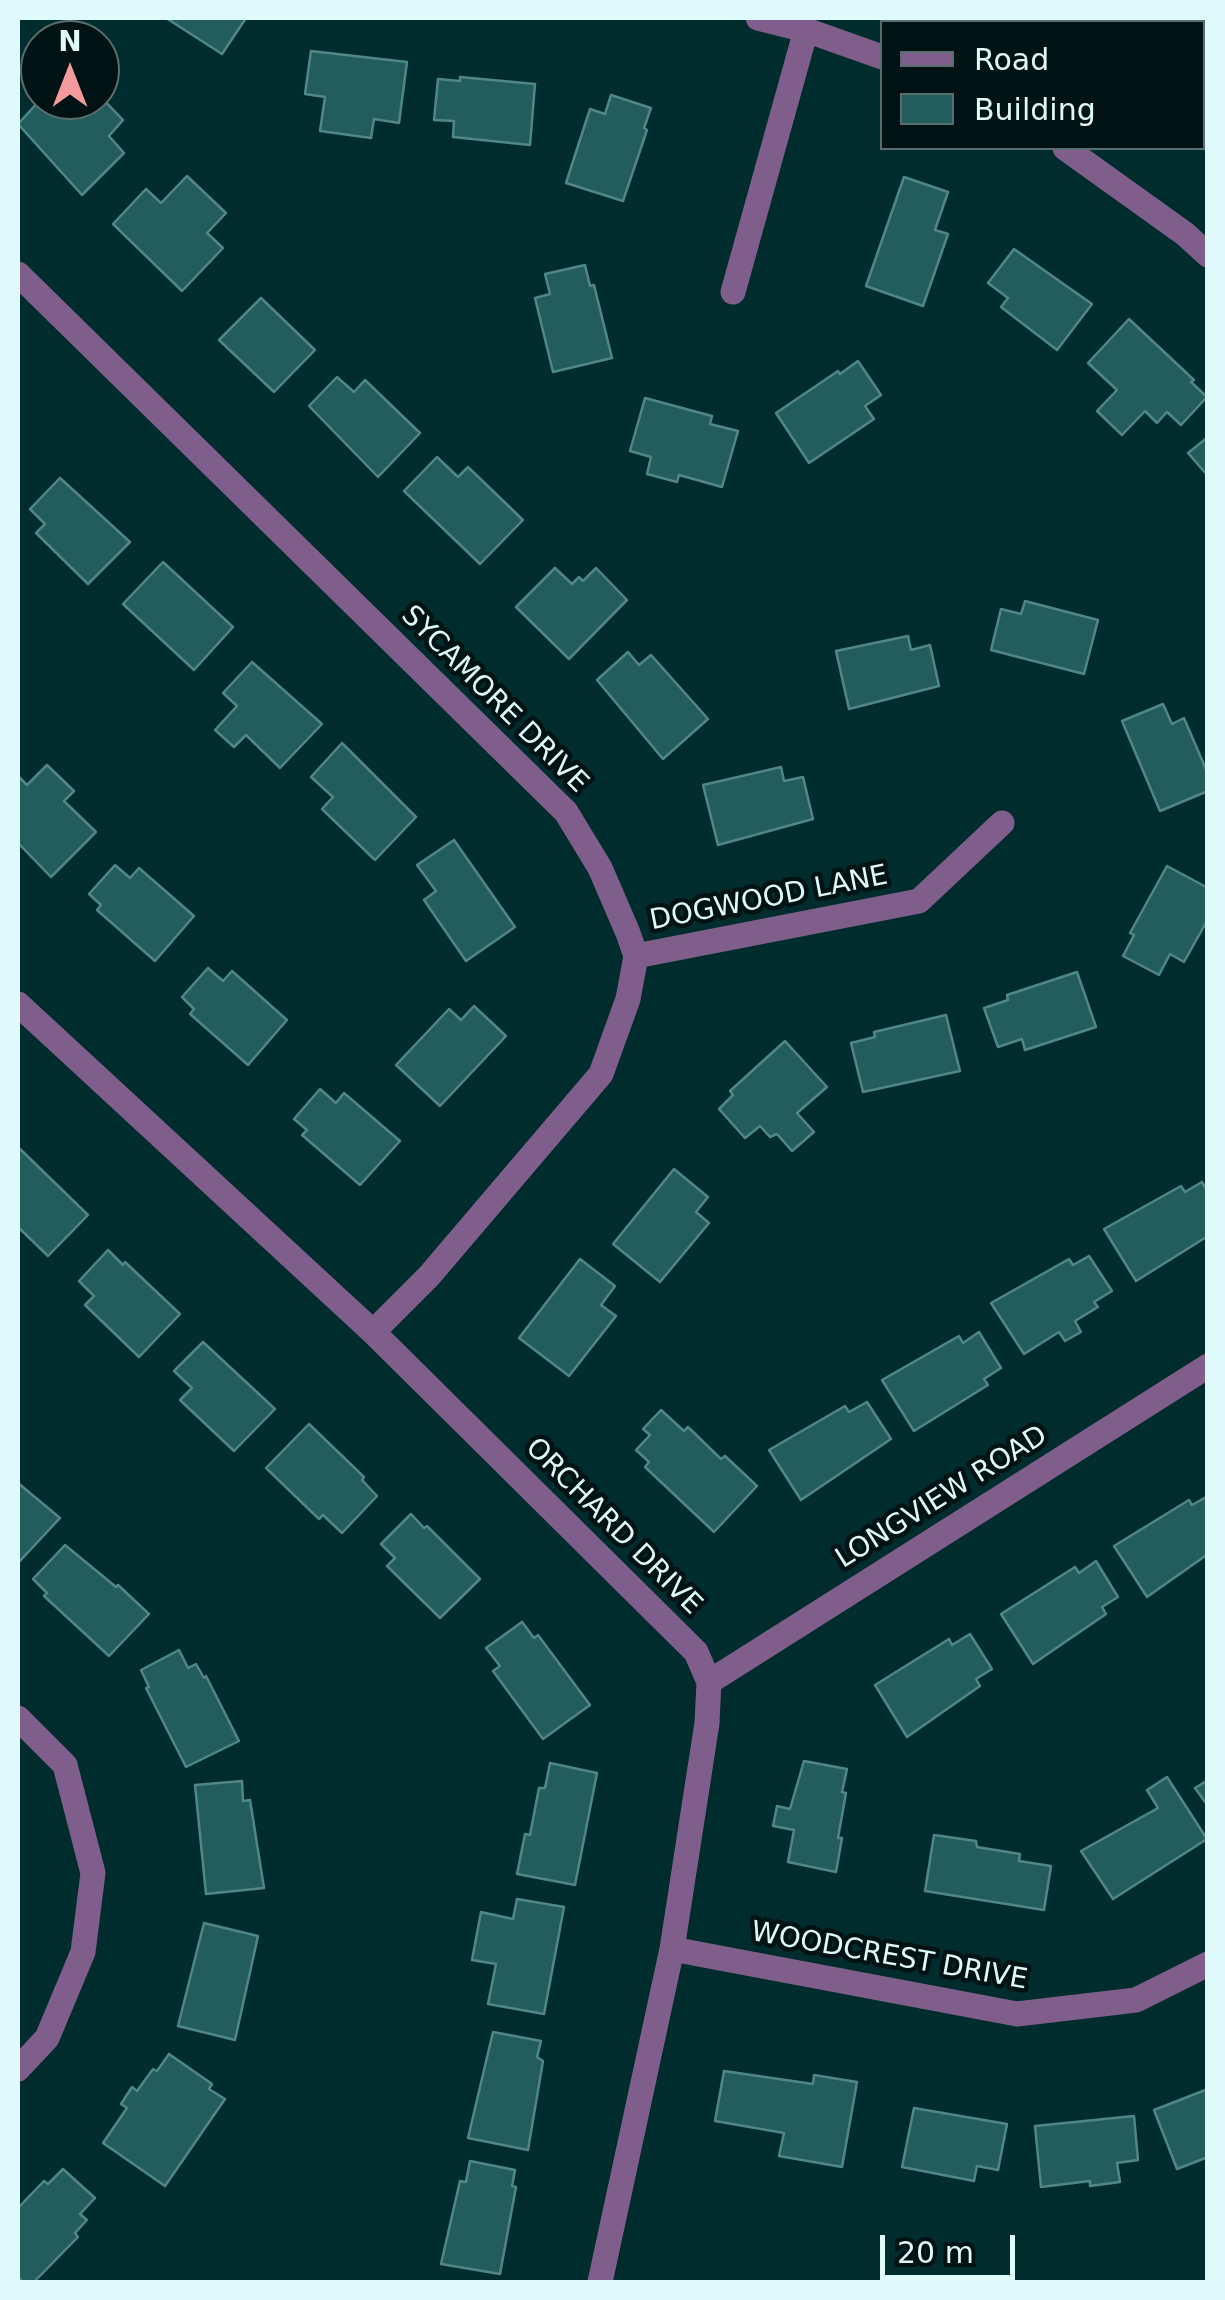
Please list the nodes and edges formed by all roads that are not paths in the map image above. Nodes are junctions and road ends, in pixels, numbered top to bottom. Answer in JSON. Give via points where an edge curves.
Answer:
{"nodes":[{"id":1,"x":758,"y":18,"type":"edge"},
{"id":2,"x":806,"y":30,"type":"junction"},
{"id":3,"x":880,"y":56,"type":"edge"},
{"id":4,"x":1068,"y":150,"type":"edge"},
{"id":5,"x":1208,"y":255,"type":"edge"},
{"id":6,"x":18,"y":274,"type":"edge"},
{"id":7,"x":734,"y":292,"type":"dead end"},
{"id":8,"x":1002,"y":823,"type":"dead end"},
{"id":9,"x":636,"y":956,"type":"junction"},
{"id":10,"x":18,"y":1004,"type":"edge"},
{"id":11,"x":373,"y":1332,"type":"junction"},
{"id":12,"x":1208,"y":1366,"type":"edge"},
{"id":13,"x":710,"y":1682,"type":"junction"},
{"id":14,"x":18,"y":1718,"type":"edge"},
{"id":15,"x":672,"y":1950,"type":"junction"},
{"id":16,"x":1208,"y":1964,"type":"edge"},
{"id":17,"x":18,"y":2069,"type":"edge"},
{"id":18,"x":600,"y":2282,"type":"edge"}],
"edges":[{"from":1,"to":2,"type":"street"},
{"from":2,"to":3,"type":"street"},
{"from":2,"to":7,"type":"street"},
{"from":4,"to":5,"type":"street"},
{"from":6,"to":9,"type":"street","name":"SYCAMORE DRIVE","via":[[566,812],[600,868]]},
{"from":8,"to":9,"type":"street","name":"DOGWOOD LANE","via":[[919,901]]},
{"from":9,"to":11,"type":"street","via":[[601,1074],[430,1276]]},
{"from":10,"to":11,"type":"street","name":"ORCHARD DRIVE"},
{"from":11,"to":13,"type":"street","name":"ORCHARD DRIVE","via":[[696,1652]]},
{"from":12,"to":13,"type":"street","name":"LONGVIEW ROAD"},
{"from":13,"to":15,"type":"street"},
{"from":14,"to":17,"type":"street","via":[[66,1765],[94,1873],[82,1952],[47,2038]]},
{"from":15,"to":16,"type":"street","name":"WOODCREST DRIVE","via":[[1017,2014],[1136,2000]]},
{"from":15,"to":18,"type":"street"}]}
